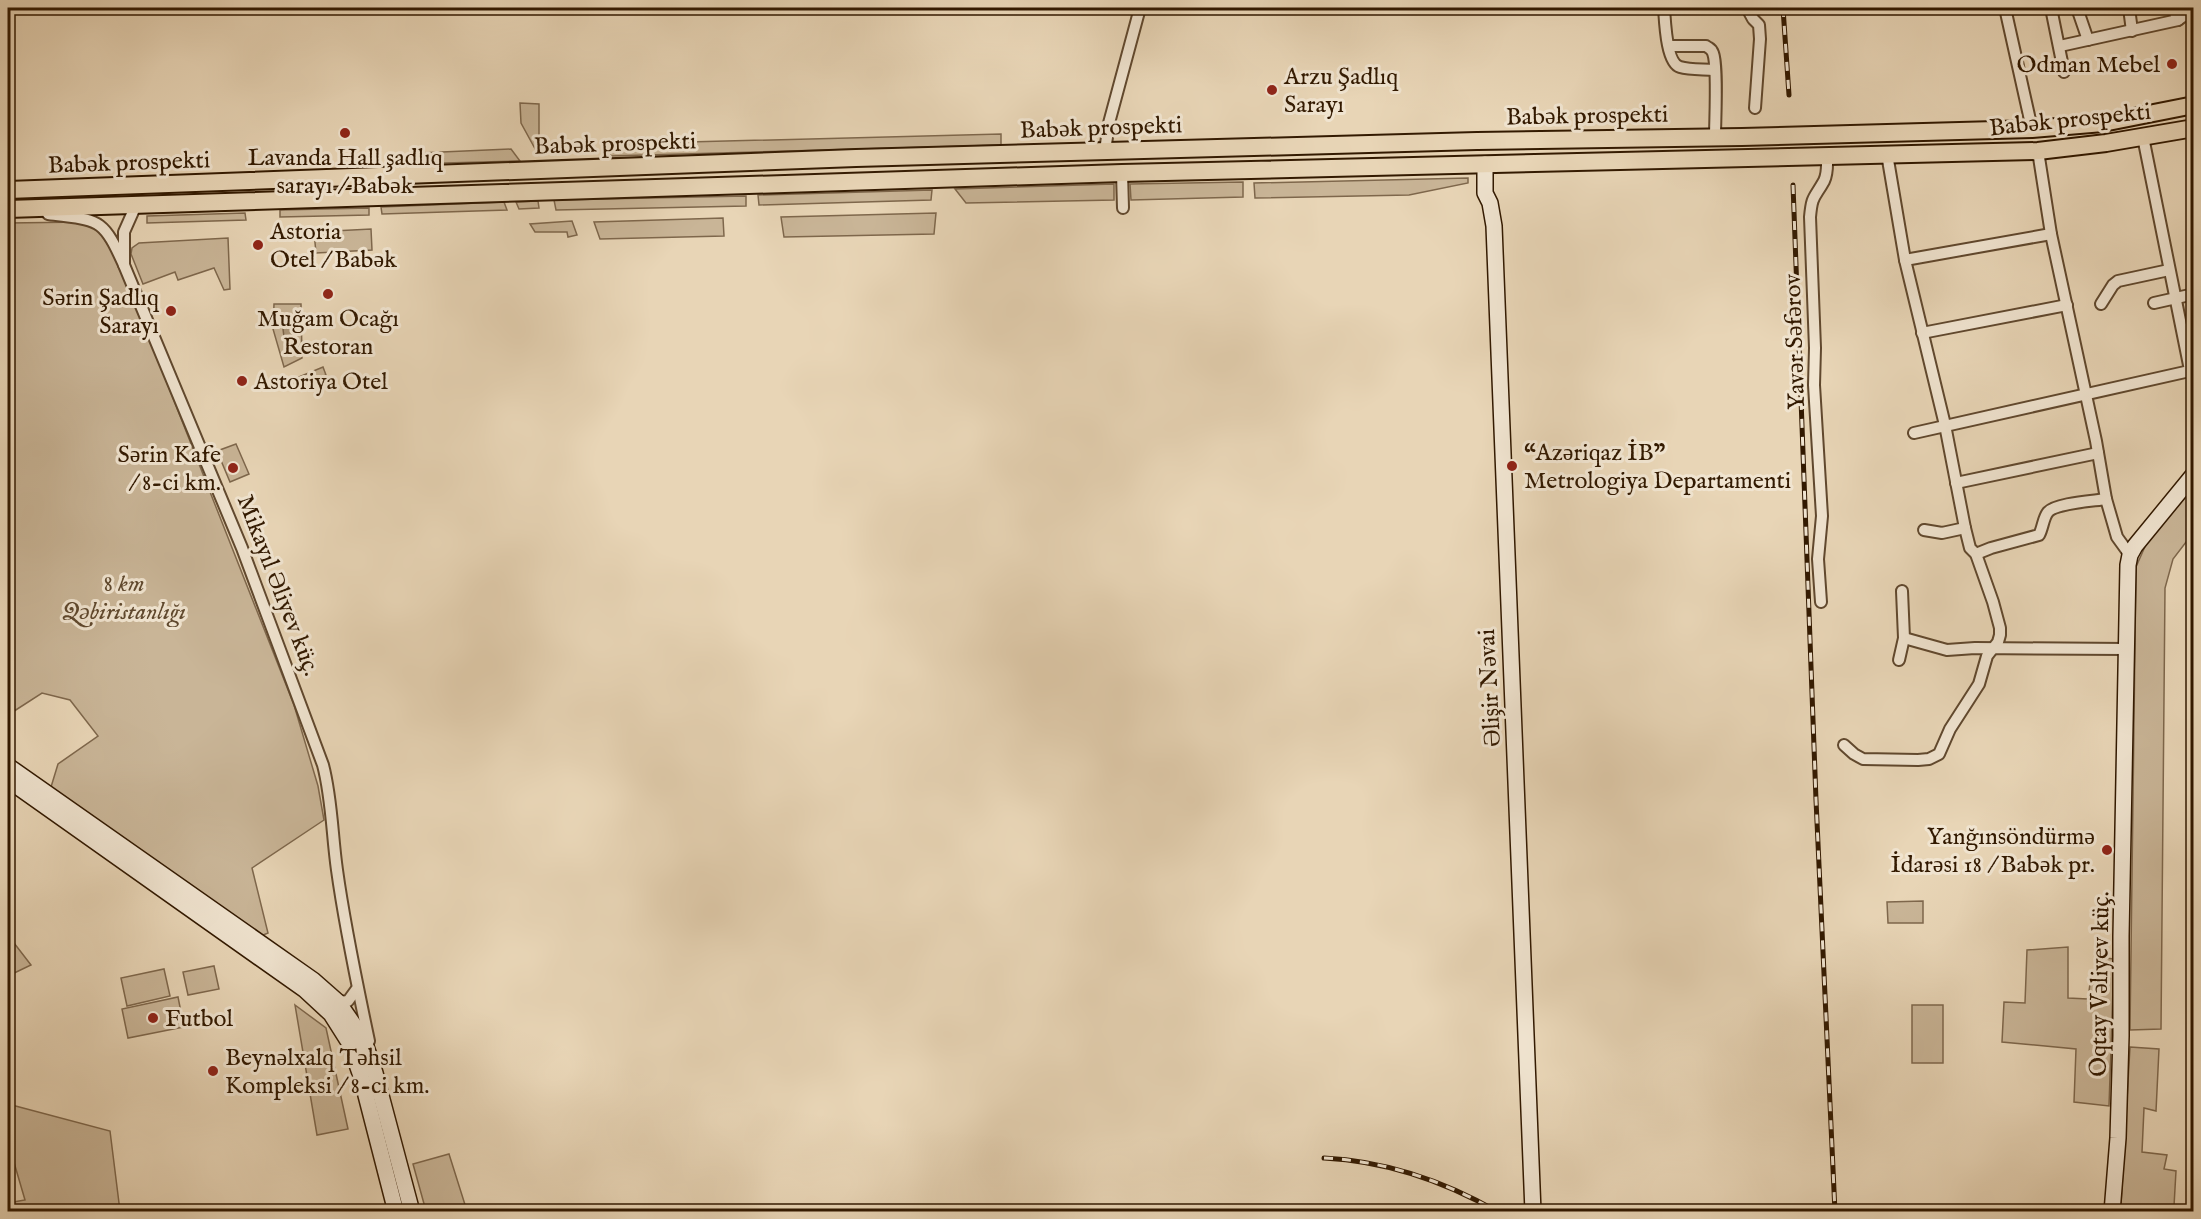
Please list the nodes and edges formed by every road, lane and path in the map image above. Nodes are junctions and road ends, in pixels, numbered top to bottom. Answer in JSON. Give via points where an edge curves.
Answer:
{"nodes":[{"id":1,"x":1140,"y":8,"type":"edge"},
{"id":2,"x":1664,"y":8,"type":"edge"},
{"id":3,"x":1747,"y":8,"type":"edge"},
{"id":4,"x":2005,"y":8,"type":"edge"},
{"id":5,"x":2051,"y":8,"type":"edge"},
{"id":6,"x":2077,"y":8,"type":"edge"},
{"id":7,"x":2129,"y":8,"type":"edge"},
{"id":8,"x":2173,"y":8,"type":"edge"},
{"id":9,"x":2193,"y":9,"type":"edge"},
{"id":10,"x":2178,"y":20,"type":"junction"},
{"id":11,"x":2132,"y":31,"type":"junction"},
{"id":12,"x":2088,"y":40,"type":"junction"},
{"id":13,"x":1669,"y":46,"type":"junction"},
{"id":14,"x":2060,"y":46,"type":"junction"},
{"id":15,"x":1714,"y":70,"type":"junction"},
{"id":16,"x":2064,"y":72,"type":"dead end"},
{"id":17,"x":2193,"y":105,"type":"edge"},
{"id":18,"x":1755,"y":108,"type":"dead end"},
{"id":19,"x":2193,"y":128,"type":"edge"},
{"id":20,"x":2032,"y":129,"type":"junction"},
{"id":21,"x":1715,"y":137,"type":"junction"},
{"id":22,"x":2143,"y":137,"type":"junction"},
{"id":23,"x":1106,"y":151,"type":"junction"},
{"id":24,"x":2038,"y":151,"type":"junction"},
{"id":25,"x":1887,"y":154,"type":"junction"},
{"id":26,"x":1827,"y":156,"type":"junction"},
{"id":27,"x":856,"y":158,"type":"junction"},
{"id":28,"x":1485,"y":164,"type":"junction"},
{"id":29,"x":601,"y":167,"type":"junction"},
{"id":30,"x":1122,"y":173,"type":"junction"},
{"id":31,"x":780,"y":184,"type":"junction"},
{"id":32,"x":8,"y":190,"type":"edge"},
{"id":33,"x":511,"y":192,"type":"junction"},
{"id":34,"x":136,"y":205,"type":"junction"},
{"id":35,"x":1122,"y":208,"type":"dead end"},
{"id":36,"x":10,"y":209,"type":"edge"},
{"id":37,"x":2051,"y":234,"type":"junction"},
{"id":38,"x":1905,"y":260,"type":"junction"},
{"id":39,"x":124,"y":265,"type":"junction"},
{"id":40,"x":2169,"y":270,"type":"junction"},
{"id":41,"x":2193,"y":294,"type":"edge"},
{"id":42,"x":2176,"y":298,"type":"junction"},
{"id":43,"x":2154,"y":303,"type":"dead end"},
{"id":44,"x":2101,"y":304,"type":"dead end"},
{"id":45,"x":2067,"y":305,"type":"junction"},
{"id":46,"x":1922,"y":333,"type":"junction"},
{"id":47,"x":2192,"y":370,"type":"edge"},
{"id":48,"x":2085,"y":393,"type":"junction"},
{"id":49,"x":1944,"y":425,"type":"junction"},
{"id":50,"x":1914,"y":433,"type":"dead end"},
{"id":51,"x":2098,"y":453,"type":"junction"},
{"id":52,"x":2193,"y":474,"type":"edge"},
{"id":53,"x":1956,"y":483,"type":"junction"},
{"id":54,"x":2106,"y":499,"type":"junction"},
{"id":55,"x":1965,"y":528,"type":"junction"},
{"id":56,"x":1924,"y":531,"type":"dead end"},
{"id":57,"x":1976,"y":554,"type":"junction"},
{"id":58,"x":2130,"y":555,"type":"junction"},
{"id":59,"x":1902,"y":591,"type":"dead end"},
{"id":60,"x":1821,"y":602,"type":"dead end"},
{"id":61,"x":1904,"y":638,"type":"junction"},
{"id":62,"x":1992,"y":648,"type":"junction"},
{"id":63,"x":2127,"y":649,"type":"junction"},
{"id":64,"x":1899,"y":660,"type":"dead end"},
{"id":65,"x":1844,"y":745,"type":"dead end"},
{"id":66,"x":8,"y":766,"type":"edge"},
{"id":67,"x":8,"y":780,"type":"edge"},
{"id":68,"x":357,"y":988,"type":"junction"},
{"id":69,"x":338,"y":1002,"type":"junction"},
{"id":70,"x":353,"y":1021,"type":"junction"},
{"id":71,"x":350,"y":1044,"type":"junction"},
{"id":72,"x":375,"y":1073,"type":"junction"},
{"id":73,"x":396,"y":1212,"type":"edge"},
{"id":74,"x":412,"y":1212,"type":"edge"},
{"id":75,"x":1533,"y":1212,"type":"edge"},
{"id":76,"x":2112,"y":1212,"type":"edge"}],
"edges":[{"from":1,"to":23,"type":"street","via":[[1109,123]]},
{"from":2,"to":13,"type":"street"},
{"from":3,"to":18,"type":"street","via":[[1760,25]]},
{"from":4,"to":20,"type":"street"},
{"from":5,"to":14,"type":"street"},
{"from":6,"to":12,"type":"street"},
{"from":7,"to":11,"type":"street"},
{"from":8,"to":10,"type":"street"},
{"from":9,"to":10,"type":"street"},
{"from":10,"to":11,"type":"street"},
{"from":11,"to":12,"type":"street"},
{"from":12,"to":14,"type":"street"},
{"from":13,"to":15,"type":"street","via":[[1673,63],[1678,67]]},
{"from":13,"to":15,"type":"street","via":[[1706,46],[1714,55]]},
{"from":14,"to":16,"type":"street"},
{"from":15,"to":21,"type":"street"},
{"from":17,"to":20,"type":"main road","name":"Babək prospekti","via":[[2103,123]]},
{"from":19,"to":22,"type":"main road","name":"Babək prospekti"},
{"from":20,"to":21,"type":"main road","name":"Babək prospekti"},
{"from":21,"to":23,"type":"main road","name":"Babək prospekti"},
{"from":22,"to":24,"type":"main road","name":"Babək prospekti"},
{"from":22,"to":40,"type":"street"},
{"from":23,"to":27,"type":"main road","name":"Babək prospekti"},
{"from":24,"to":25,"type":"main road","name":"Babək prospekti"},
{"from":24,"to":37,"type":"street"},
{"from":25,"to":26,"type":"main road","name":"Babək prospekti"},
{"from":25,"to":38,"type":"street"},
{"from":26,"to":28,"type":"main road","name":"Babək prospekti"},
{"from":26,"to":60,"type":"street","name":"Yavər Səfərov","via":[[1826,173],[1811,201],[1810,218],[1822,516],[1818,559]]},
{"from":27,"to":29,"type":"main road","name":"Babək prospekti"},
{"from":27,"to":31,"type":"main road","via":[[826,165],[723,167],[711,173],[718,182]]},
{"from":28,"to":30,"type":"main road","name":"Babək prospekti"},
{"from":28,"to":75,"type":"street","name":"Əlişir Nəvai","via":[[1485,193],[1494,238]]},
{"from":29,"to":32,"type":"main road","name":"Babək prospekti"},
{"from":29,"to":33,"type":"main road","via":[[673,170],[678,177],[669,182],[552,185]]},
{"from":30,"to":31,"type":"main road","name":"Babək prospekti"},
{"from":30,"to":35,"type":"street"},
{"from":31,"to":33,"type":"main road","name":"Babək prospekti"},
{"from":33,"to":34,"type":"main road","name":"Babək prospekti"},
{"from":34,"to":36,"type":"main road","name":"Babək prospekti"},
{"from":34,"to":39,"type":"street","via":[[124,232]]},
{"from":36,"to":39,"type":"street","name":"Mikayıl Əliyev küç.","via":[[90,219],[109,232]]},
{"from":37,"to":38,"type":"street"},
{"from":37,"to":45,"type":"street"},
{"from":38,"to":46,"type":"street"},
{"from":39,"to":68,"type":"street","name":"Mikayıl Əliyev küç.","via":[[242,548],[320,757],[328,786],[346,934]]},
{"from":40,"to":42,"type":"street"},
{"from":40,"to":44,"type":"street","via":[[2118,281]]},
{"from":41,"to":42,"type":"street"},
{"from":42,"to":43,"type":"street"},
{"from":42,"to":47,"type":"street"},
{"from":45,"to":46,"type":"street"},
{"from":45,"to":48,"type":"street"},
{"from":46,"to":49,"type":"street"},
{"from":47,"to":48,"type":"street"},
{"from":48,"to":49,"type":"street"},
{"from":48,"to":51,"type":"street"},
{"from":49,"to":50,"type":"street"},
{"from":49,"to":53,"type":"street"},
{"from":51,"to":53,"type":"street"},
{"from":51,"to":54,"type":"street"},
{"from":52,"to":58,"type":"street"},
{"from":53,"to":55,"type":"street"},
{"from":54,"to":57,"type":"street","via":[[2055,507],[2047,514],[2039,535]]},
{"from":54,"to":58,"type":"street","via":[[2117,537]]},
{"from":55,"to":56,"type":"street","via":[[1942,533]]},
{"from":55,"to":57,"type":"street","via":[[1970,548]]},
{"from":57,"to":62,"type":"street","via":[[2000,628],[1998,642]]},
{"from":58,"to":63,"type":"street","name":"Oqtay Vəliyev küç."},
{"from":59,"to":61,"type":"street"},
{"from":61,"to":62,"type":"street","via":[[1947,650]]},
{"from":61,"to":64,"type":"street"},
{"from":62,"to":63,"type":"street"},
{"from":62,"to":65,"type":"street","via":[[1979,684],[1939,754],[1918,760],[1863,759]]},
{"from":63,"to":76,"type":"street","name":"Oqtay Vəliyev küç.","via":[[2121,1058]]},
{"from":66,"to":69,"type":"street","via":[[313,980]]},
{"from":67,"to":71,"type":"street","via":[[305,990],[331,1014]]},
{"from":68,"to":69,"type":"street","via":[[348,1001]]},
{"from":68,"to":70,"type":"street"},
{"from":68,"to":72,"type":"street","name":"Mikayıl Əliyev küç."},
{"from":69,"to":70,"type":"street"},
{"from":70,"to":71,"type":"street"},
{"from":70,"to":72,"type":"street"},
{"from":71,"to":73,"type":"street"},
{"from":72,"to":74,"type":"street"}]}
